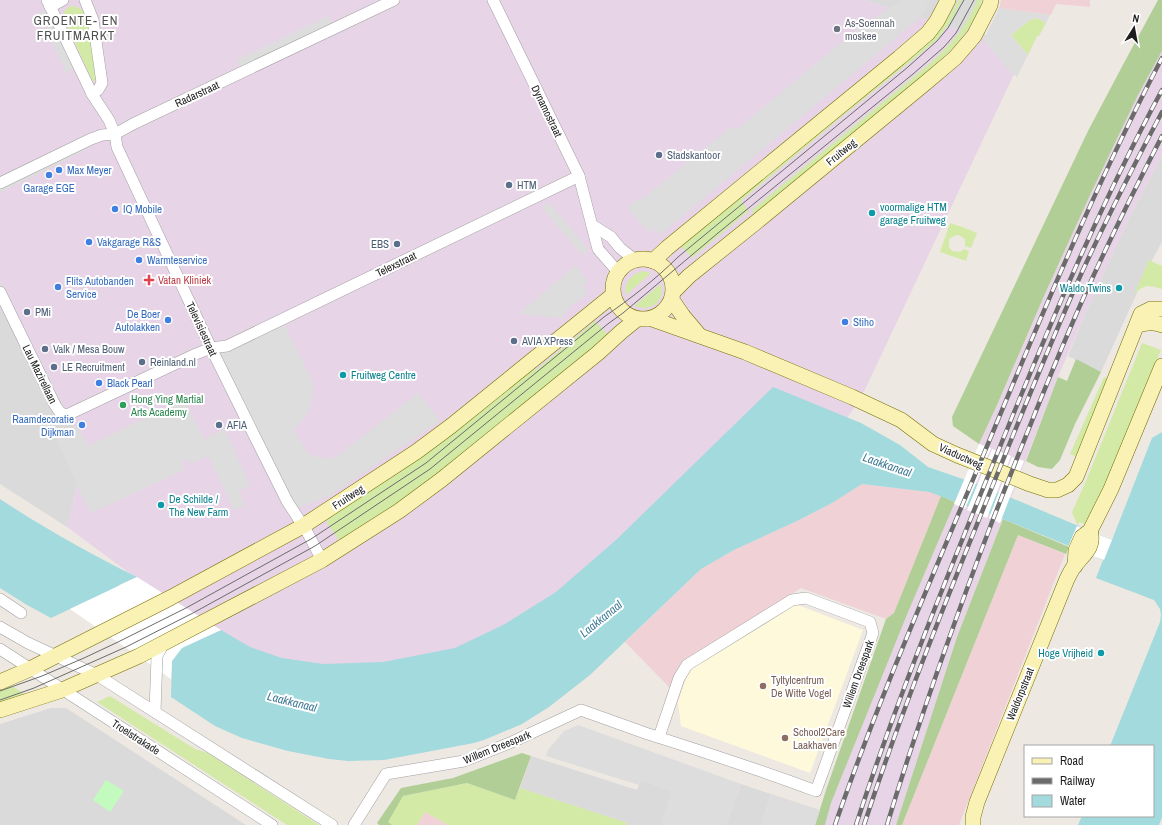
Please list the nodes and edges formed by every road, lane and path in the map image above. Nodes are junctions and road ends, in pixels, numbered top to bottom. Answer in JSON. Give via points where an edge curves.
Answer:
{"nodes":[{"id":1,"x":63,"y":0,"type":"edge"},
{"id":2,"x":85,"y":0,"type":"edge"},
{"id":3,"x":394,"y":0,"type":"edge"},
{"id":4,"x":493,"y":0,"type":"edge"},
{"id":5,"x":948,"y":0,"type":"edge"},
{"id":6,"x":991,"y":0,"type":"edge"},
{"id":7,"x":48,"y":3,"type":"edge"},
{"id":8,"x":92,"y":94,"type":"junction"},
{"id":9,"x":115,"y":134,"type":"junction"},
{"id":10,"x":579,"y":176,"type":"junction"},
{"id":11,"x":0,"y":183,"type":"edge"},
{"id":12,"x":592,"y":226,"type":"junction"},
{"id":13,"x":635,"y":260,"type":"junction"},
{"id":14,"x":653,"y":261,"type":"junction"},
{"id":15,"x":618,"y":272,"type":"junction"},
{"id":16,"x":0,"y":292,"type":"edge"},
{"id":17,"x":613,"y":295,"type":"junction"},
{"id":18,"x":673,"y":295,"type":"junction"},
{"id":19,"x":1162,"y":309,"type":"edge"},
{"id":20,"x":637,"y":319,"type":"junction"},
{"id":21,"x":652,"y":319,"type":"junction"},
{"id":22,"x":1162,"y":324,"type":"edge"},
{"id":23,"x":1137,"y":325,"type":"junction"},
{"id":24,"x":699,"y":335,"type":"junction"},
{"id":25,"x":211,"y":348,"type":"junction"},
{"id":26,"x":1162,"y":366,"type":"edge"},
{"id":27,"x":303,"y":526,"type":"junction"},
{"id":28,"x":322,"y":560,"type":"junction"},
{"id":29,"x":0,"y":599,"type":"edge"},
{"id":30,"x":21,"y":613,"type":"dead end"},
{"id":31,"x":0,"y":627,"type":"edge"},
{"id":32,"x":164,"y":644,"type":"junction"},
{"id":33,"x":0,"y":649,"type":"edge"},
{"id":34,"x":56,"y":656,"type":"junction"},
{"id":35,"x":30,"y":669,"type":"junction"},
{"id":36,"x":97,"y":675,"type":"junction"},
{"id":37,"x":0,"y":682,"type":"edge"},
{"id":38,"x":62,"y":690,"type":"junction"},
{"id":39,"x":0,"y":710,"type":"edge"},
{"id":40,"x":155,"y":712,"type":"junction"},
{"id":41,"x":659,"y":737,"type":"junction"},
{"id":42,"x":272,"y":825,"type":"edge"},
{"id":43,"x":332,"y":825,"type":"edge"},
{"id":44,"x":354,"y":825,"type":"edge"},
{"id":45,"x":973,"y":825,"type":"edge"}],
"edges":[{"from":1,"to":7,"type":"street","name":"Televisiestraat"},
{"from":2,"to":8,"type":"street","via":[[93,20],[102,83]]},
{"from":3,"to":9,"type":"street","name":"Radarstraat"},
{"from":4,"to":10,"type":"street","name":"Dynamostraat"},
{"from":5,"to":14,"type":"street","via":[[928,33]]},
{"from":6,"to":18,"type":"street","name":"Fruitweg","via":[[974,36],[955,58],[689,276]]},
{"from":7,"to":8,"type":"street","name":"Televisiestraat"},
{"from":8,"to":9,"type":"street","name":"Televisiestraat"},
{"from":9,"to":11,"type":"street","name":"Radarstraat","via":[[91,139]]},
{"from":9,"to":25,"type":"street","name":"Televisiestraat","via":[[117,147]]},
{"from":10,"to":12,"type":"street","name":"Dynamostraat"},
{"from":10,"to":25,"type":"street","name":"Telexstraat","via":[[227,346]]},
{"from":12,"to":13,"type":"street","via":[[611,237]]},
{"from":12,"to":15,"type":"street","name":"Dynamostraat","via":[[598,249]]},
{"from":13,"to":14,"type":"street"},
{"from":13,"to":15,"type":"street"},
{"from":14,"to":18,"type":"street","via":[[662,265],[668,272],[672,279]]},
{"from":15,"to":17,"type":"street","via":[[613,283]]},
{"from":16,"to":25,"type":"street","name":"Lau Mazirellaan","via":[[55,405],[64,415]]},
{"from":17,"to":20,"type":"street","via":[[623,313]]},
{"from":17,"to":27,"type":"street","name":"Fruitweg","via":[[451,426]]},
{"from":18,"to":21,"type":"street","via":[[664,312]]},
{"from":18,"to":24,"type":"street","name":"Viaductweg","via":[[683,316]]},
{"from":19,"to":23,"type":"street","name":"Viaductweg","via":[[1151,309],[1141,314]]},
{"from":20,"to":21,"type":"street"},
{"from":20,"to":28,"type":"street","via":[[441,480],[399,511]]},
{"from":21,"to":24,"type":"street","name":"Viaductweg"},
{"from":22,"to":23,"type":"street","via":[[1150,322]]},
{"from":23,"to":24,"type":"street","name":"Viaductweg","via":[[1076,477],[1068,486],[1057,490],[1030,484],[957,455],[934,444],[901,420],[878,409]]},
{"from":25,"to":27,"type":"street","name":"Televisiestraat","via":[[287,501]]},
{"from":26,"to":45,"type":"street","name":"Waldorpstraat","via":[[1111,490],[1090,532],[1082,538],[1081,552],[1067,579],[977,802]]},
{"from":27,"to":28,"type":"street","name":"Televisiestraat"},
{"from":27,"to":34,"type":"street","name":"Fruitweg"},
{"from":28,"to":32,"type":"street"},
{"from":29,"to":30,"type":"street"},
{"from":31,"to":34,"type":"street"},
{"from":32,"to":36,"type":"street"},
{"from":32,"to":40,"type":"street","via":[[157,656]]},
{"from":33,"to":35,"type":"street","name":"Troelstrakade"},
{"from":34,"to":35,"type":"street","name":"Fruitweg"},
{"from":34,"to":36,"type":"street"},
{"from":35,"to":37,"type":"street","name":"Fruitweg"},
{"from":35,"to":38,"type":"street","name":"Troelstrakade"},
{"from":36,"to":38,"type":"street"},
{"from":36,"to":40,"type":"street"},
{"from":38,"to":39,"type":"street"},
{"from":38,"to":42,"type":"street","name":"Troelstrakade"},
{"from":40,"to":43,"type":"street"},
{"from":41,"to":41,"type":"street","name":"Willem Dreespark","via":[[816,791],[873,633],[870,622],[806,598],[792,600],[687,665],[679,678]]},
{"from":41,"to":44,"type":"street","name":"Willem Dreespark","via":[[582,710],[464,761],[386,774]]}]}
